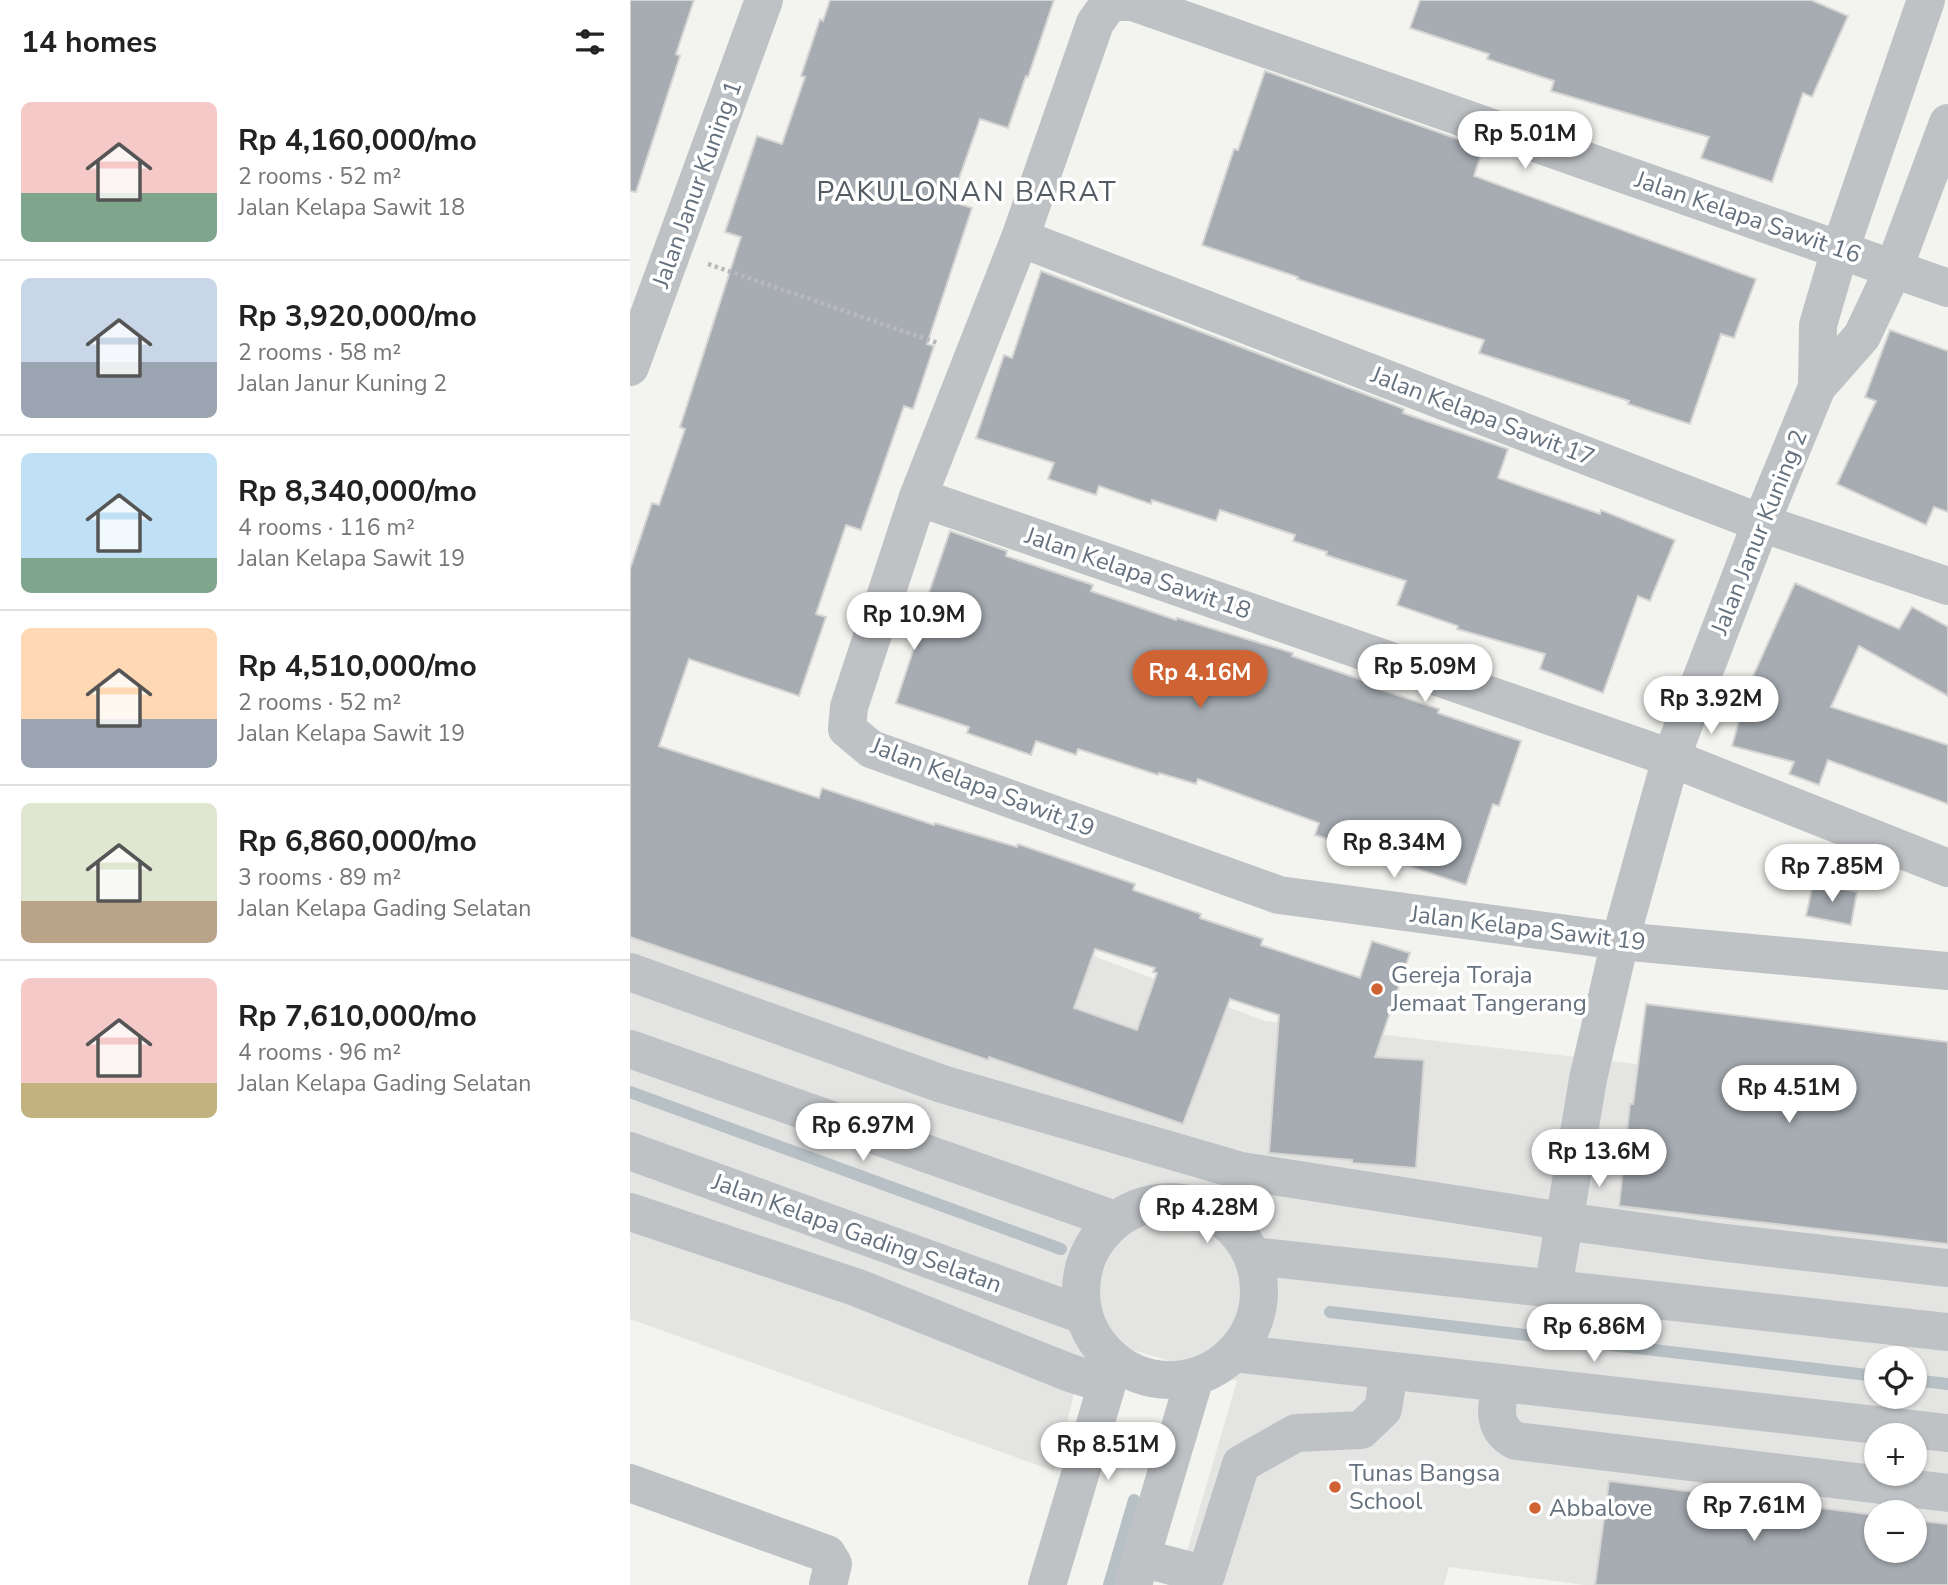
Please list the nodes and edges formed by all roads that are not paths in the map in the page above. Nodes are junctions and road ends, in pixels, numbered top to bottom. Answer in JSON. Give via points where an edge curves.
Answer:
{"nodes":[{"id":1,"x":764,"y":0,"type":"edge"},
{"id":2,"x":1926,"y":0,"type":"edge"},
{"id":3,"x":1948,"y":123,"type":"edge"},
{"id":4,"x":1020,"y":238,"type":"junction"},
{"id":5,"x":1840,"y":250,"type":"junction"},
{"id":6,"x":1894,"y":268,"type":"junction"},
{"id":7,"x":1948,"y":288,"type":"edge"},
{"id":8,"x":630,"y":367,"type":"edge"},
{"id":9,"x":1816,"y":387,"type":"junction"},
{"id":10,"x":918,"y":497,"type":"junction"},
{"id":11,"x":1761,"y":523,"type":"junction"},
{"id":12,"x":1948,"y":586,"type":"edge"},
{"id":13,"x":1671,"y":758,"type":"junction"},
{"id":14,"x":1948,"y":868,"type":"edge"},
{"id":15,"x":1620,"y":941,"type":"junction"},
{"id":16,"x":1948,"y":971,"type":"edge"},
{"id":17,"x":630,"y":972,"type":"edge"},
{"id":18,"x":630,"y":1049,"type":"edge"},
{"id":19,"x":630,"y":1151,"type":"edge"},
{"id":20,"x":630,"y":1212,"type":"edge"},
{"id":21,"x":1115,"y":1220,"type":"junction"},
{"id":22,"x":1563,"y":1221,"type":"junction"},
{"id":23,"x":877,"y":1240,"type":"junction"},
{"id":24,"x":1253,"y":1256,"type":"junction"},
{"id":25,"x":1948,"y":1268,"type":"edge"},
{"id":26,"x":858,"y":1288,"type":"junction"},
{"id":27,"x":1553,"y":1289,"type":"junction"},
{"id":28,"x":1083,"y":1315,"type":"junction"},
{"id":29,"x":1948,"y":1332,"type":"edge"},
{"id":30,"x":1234,"y":1353,"type":"junction"},
{"id":31,"x":1389,"y":1371,"type":"junction"},
{"id":32,"x":1110,"y":1372,"type":"junction"},
{"id":33,"x":1195,"y":1377,"type":"junction"},
{"id":34,"x":1502,"y":1384,"type":"junction"},
{"id":35,"x":1757,"y":1412,"type":"junction"},
{"id":36,"x":1948,"y":1433,"type":"edge"},
{"id":37,"x":1749,"y":1470,"type":"junction"},
{"id":38,"x":630,"y":1483,"type":"edge"},
{"id":39,"x":1948,"y":1493,"type":"edge"},
{"id":40,"x":1137,"y":1571,"type":"edge"},
{"id":41,"x":1205,"y":1580,"type":"edge"},
{"id":42,"x":828,"y":1585,"type":"edge"},
{"id":43,"x":1047,"y":1585,"type":"edge"}],
"edges":[{"from":1,"to":8,"type":"street","name":"Jalan Janur Kuning 1"},
{"from":2,"to":5,"type":"street","name":"Jalan Janur Kuning 2"},
{"from":3,"to":6,"type":"street","name":"Jalan Janur Kuning 2"},
{"from":4,"to":5,"type":"street","name":"Jalan Kelapa Sawit 16","via":[[1095,23],[1110,2],[1133,2]]},
{"from":4,"to":10,"type":"street"},
{"from":4,"to":11,"type":"street","name":"Jalan Kelapa Sawit 17"},
{"from":5,"to":6,"type":"street","name":"Jalan Kelapa Sawit 16"},
{"from":5,"to":9,"type":"street","name":"Jalan Janur Kuning 2","via":[[1818,325]]},
{"from":6,"to":7,"type":"street","name":"Jalan Kelapa Sawit 16"},
{"from":6,"to":9,"type":"street","name":"Jalan Janur Kuning 2","via":[[1863,336]]},
{"from":9,"to":11,"type":"street","name":"Jalan Janur Kuning 2"},
{"from":10,"to":13,"type":"street","name":"Jalan Kelapa Sawit 18"},
{"from":10,"to":15,"type":"street","name":"Jalan Kelapa Sawit 19","via":[[849,707],[847,729],[871,750],[1279,895]]},
{"from":11,"to":12,"type":"street","name":"Jalan Kelapa Sawit 17"},
{"from":11,"to":13,"type":"street","name":"Jalan Janur Kuning 2"},
{"from":13,"to":14,"type":"street","name":"Jalan Kelapa Sawit 18"},
{"from":13,"to":15,"type":"street","name":"Jalan Janur Kuning 2"},
{"from":15,"to":16,"type":"street","name":"Jalan Kelapa Sawit 19"},
{"from":15,"to":22,"type":"street","name":"Jalan Janur Kuning 2","via":[[1588,1079]]},
{"from":17,"to":22,"type":"street","via":[[942,1084],[1241,1171]]},
{"from":18,"to":21,"type":"street"},
{"from":19,"to":23,"type":"street","name":"Jalan Kelapa Gading Selatan"},
{"from":20,"to":26,"type":"street"},
{"from":21,"to":24,"type":"street","via":[[1139,1207],[1166,1201],[1193,1205],[1218,1215],[1239,1233]]},
{"from":21,"to":28,"type":"street","via":[[1097,1239],[1085,1262],[1080,1288]]},
{"from":22,"to":25,"type":"street"},
{"from":22,"to":27,"type":"street","name":"Jalan Janur Kuning 2"},
{"from":23,"to":26,"type":"street"},
{"from":23,"to":28,"type":"street","name":"Jalan Kelapa Gading Selatan"},
{"from":24,"to":27,"type":"street"},
{"from":24,"to":30,"type":"street","via":[[1258,1308],[1250,1333]]},
{"from":26,"to":32,"type":"street","via":[[1070,1373]]},
{"from":27,"to":29,"type":"street"},
{"from":28,"to":32,"type":"street"},
{"from":30,"to":31,"type":"street"},
{"from":30,"to":33,"type":"street"},
{"from":31,"to":34,"type":"street"},
{"from":31,"to":41,"type":"street","via":[[1383,1409],[1361,1430],[1296,1433],[1241,1464]]},
{"from":32,"to":33,"type":"street","via":[[1167,1380]]},
{"from":32,"to":43,"type":"street"},
{"from":33,"to":40,"type":"street"},
{"from":34,"to":35,"type":"street"},
{"from":34,"to":37,"type":"street","via":[[1496,1403],[1498,1422],[1505,1436],[1516,1441]]},
{"from":35,"to":36,"type":"street"},
{"from":35,"to":37,"type":"street"},
{"from":37,"to":39,"type":"street"},
{"from":38,"to":42,"type":"street","via":[[827,1554],[833,1564]]},
{"from":40,"to":41,"type":"street"}]}
